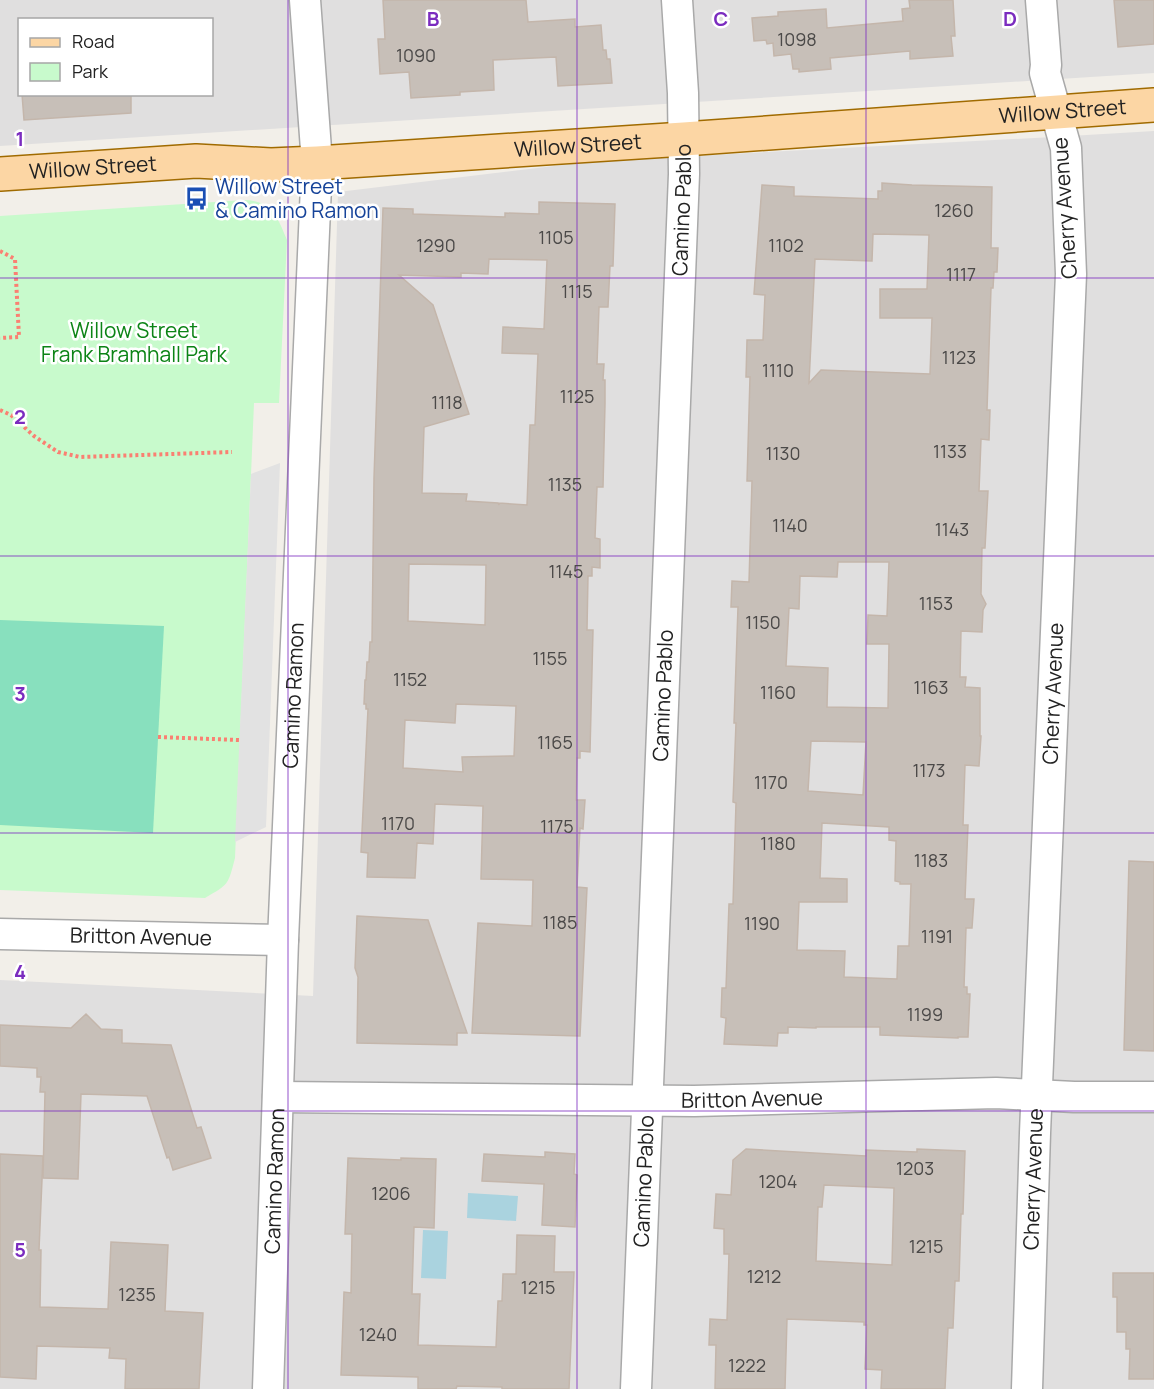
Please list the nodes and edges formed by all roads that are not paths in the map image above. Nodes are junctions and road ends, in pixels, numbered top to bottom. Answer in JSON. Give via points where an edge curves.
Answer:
{"nodes":[{"id":1,"x":305,"y":0,"type":"edge"},
{"id":2,"x":677,"y":0,"type":"edge"},
{"id":3,"x":1041,"y":0,"type":"edge"},
{"id":4,"x":1154,"y":105,"type":"edge"},
{"id":5,"x":1055,"y":112,"type":"junction"},
{"id":6,"x":684,"y":139,"type":"junction"},
{"id":7,"x":317,"y":163,"type":"junction"},
{"id":8,"x":0,"y":174,"type":"edge"},
{"id":9,"x":0,"y":934,"type":"edge"},
{"id":10,"x":283,"y":940,"type":"junction"},
{"id":11,"x":1037,"y":1095,"type":"junction"},
{"id":12,"x":278,"y":1096,"type":"junction"},
{"id":13,"x":1154,"y":1097,"type":"edge"},
{"id":14,"x":647,"y":1101,"type":"junction"},
{"id":15,"x":268,"y":1389,"type":"edge"},
{"id":16,"x":636,"y":1389,"type":"edge"},
{"id":17,"x":1027,"y":1389,"type":"edge"}],
"edges":[{"from":1,"to":7,"type":"street","name":"Camino Ramon"},
{"from":2,"to":6,"type":"street","name":"Camino Pablo"},
{"from":3,"to":5,"type":"street","name":"Cherry Avenue","via":[[1045,74]]},
{"from":4,"to":5,"type":"main road","name":"Willow Street"},
{"from":5,"to":6,"type":"main road","name":"Willow Street"},
{"from":5,"to":11,"type":"street","name":"Cherry Avenue","via":[[1066,148],[1071,274]]},
{"from":6,"to":7,"type":"main road","name":"Willow Street"},
{"from":6,"to":14,"type":"street","name":"Camino Pablo"},
{"from":7,"to":8,"type":"main road","name":"Willow Street","via":[[196,161]]},
{"from":7,"to":10,"type":"street","name":"Camino Ramon"},
{"from":9,"to":10,"type":"street","name":"Britton Avenue"},
{"from":10,"to":12,"type":"street","name":"Camino Ramon"},
{"from":11,"to":13,"type":"street","name":"Britton Avenue"},
{"from":11,"to":14,"type":"street","name":"Britton Avenue"},
{"from":11,"to":17,"type":"street","name":"Cherry Avenue"},
{"from":12,"to":14,"type":"street","name":"Britton Avenue"},
{"from":12,"to":15,"type":"street","name":"Camino Ramon"},
{"from":14,"to":16,"type":"street","name":"Camino Pablo"}]}
